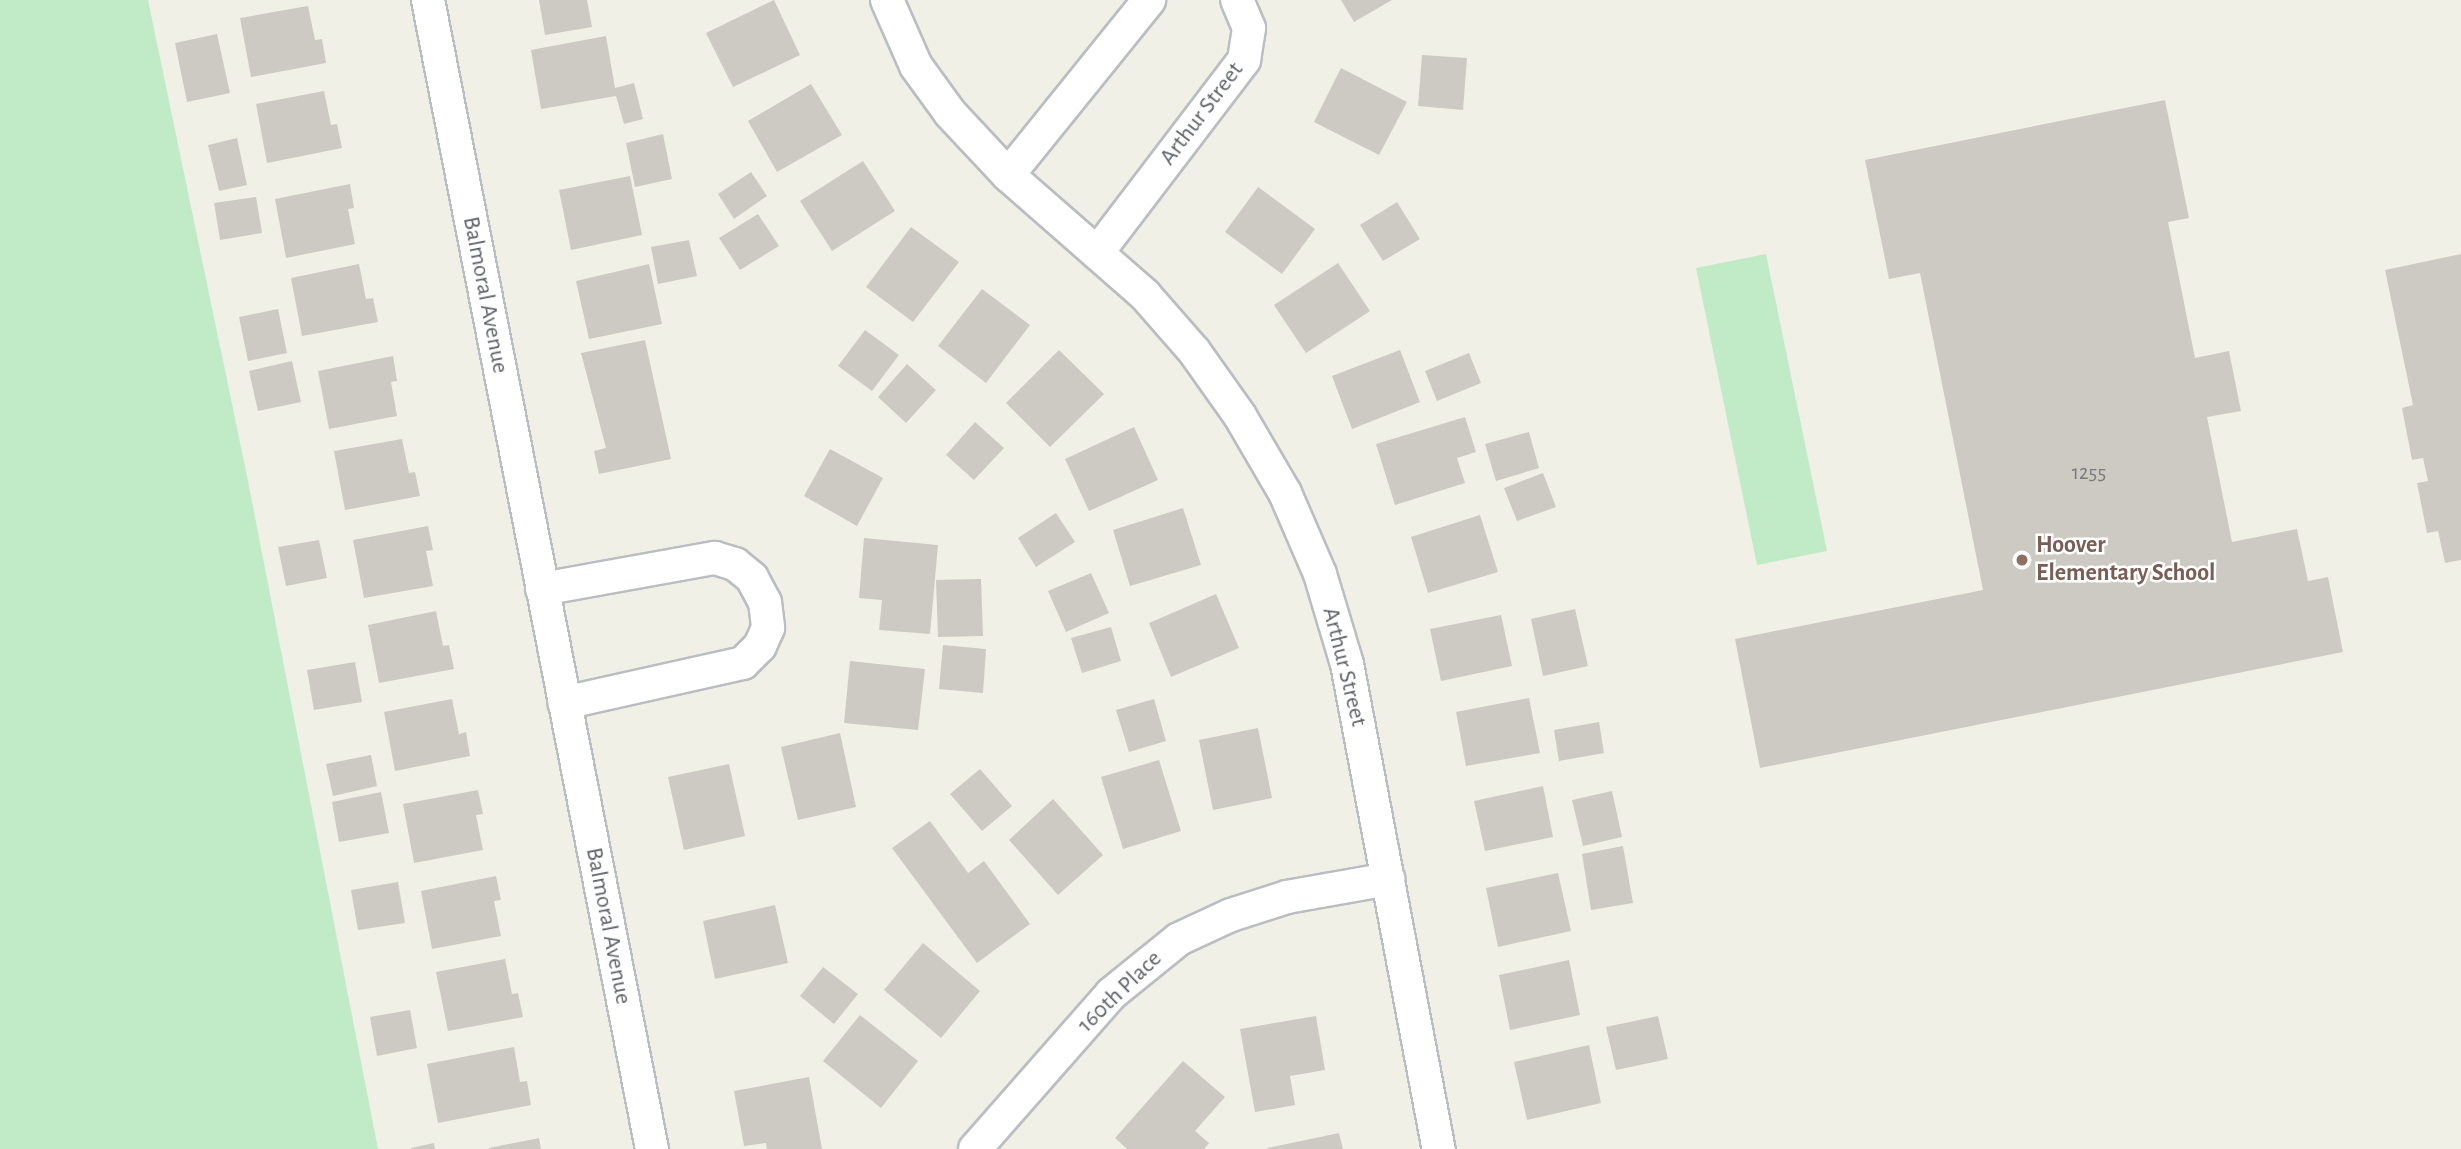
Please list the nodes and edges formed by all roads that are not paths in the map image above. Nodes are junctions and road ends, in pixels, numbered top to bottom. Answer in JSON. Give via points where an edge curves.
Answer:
{"nodes":[{"id":1,"x":428,"y":0,"type":"edge"},
{"id":2,"x":887,"y":0,"type":"edge"},
{"id":3,"x":1149,"y":0,"type":"edge"},
{"id":4,"x":1237,"y":0,"type":"edge"},
{"id":5,"x":1008,"y":175,"type":"junction"},
{"id":6,"x":1097,"y":253,"type":"junction"},
{"id":7,"x":542,"y":589,"type":"junction"},
{"id":8,"x":564,"y":703,"type":"junction"},
{"id":9,"x":1388,"y":879,"type":"junction"},
{"id":10,"x":652,"y":1149,"type":"edge"},
{"id":11,"x":975,"y":1149,"type":"edge"},
{"id":12,"x":1439,"y":1149,"type":"edge"}],
"edges":[{"from":1,"to":7,"type":"street","name":"Balmoral Avenue"},
{"from":2,"to":5,"type":"street","name":"Arthur Street","via":[[916,66],[950,113]]},
{"from":3,"to":5,"type":"street"},
{"from":4,"to":6,"type":"street","name":"Arthur Street","via":[[1249,28],[1244,60]]},
{"from":5,"to":6,"type":"street","name":"Arthur Street"},
{"from":6,"to":9,"type":"street","name":"Arthur Street","via":[[1145,295],[1194,351],[1240,416],[1285,493],[1320,574],[1347,664]]},
{"from":7,"to":8,"type":"street","name":"Balmoral Avenue"},
{"from":7,"to":8,"type":"street","via":[[715,558],[735,564],[752,578],[765,602],[768,628],[760,646],[743,663]]},
{"from":8,"to":10,"type":"street","name":"Balmoral Avenue"},
{"from":9,"to":11,"type":"street","name":"160th Place","via":[[1287,897],[1231,915],[1179,939],[1111,994]]},
{"from":9,"to":12,"type":"street","name":"Arthur Street"}]}
